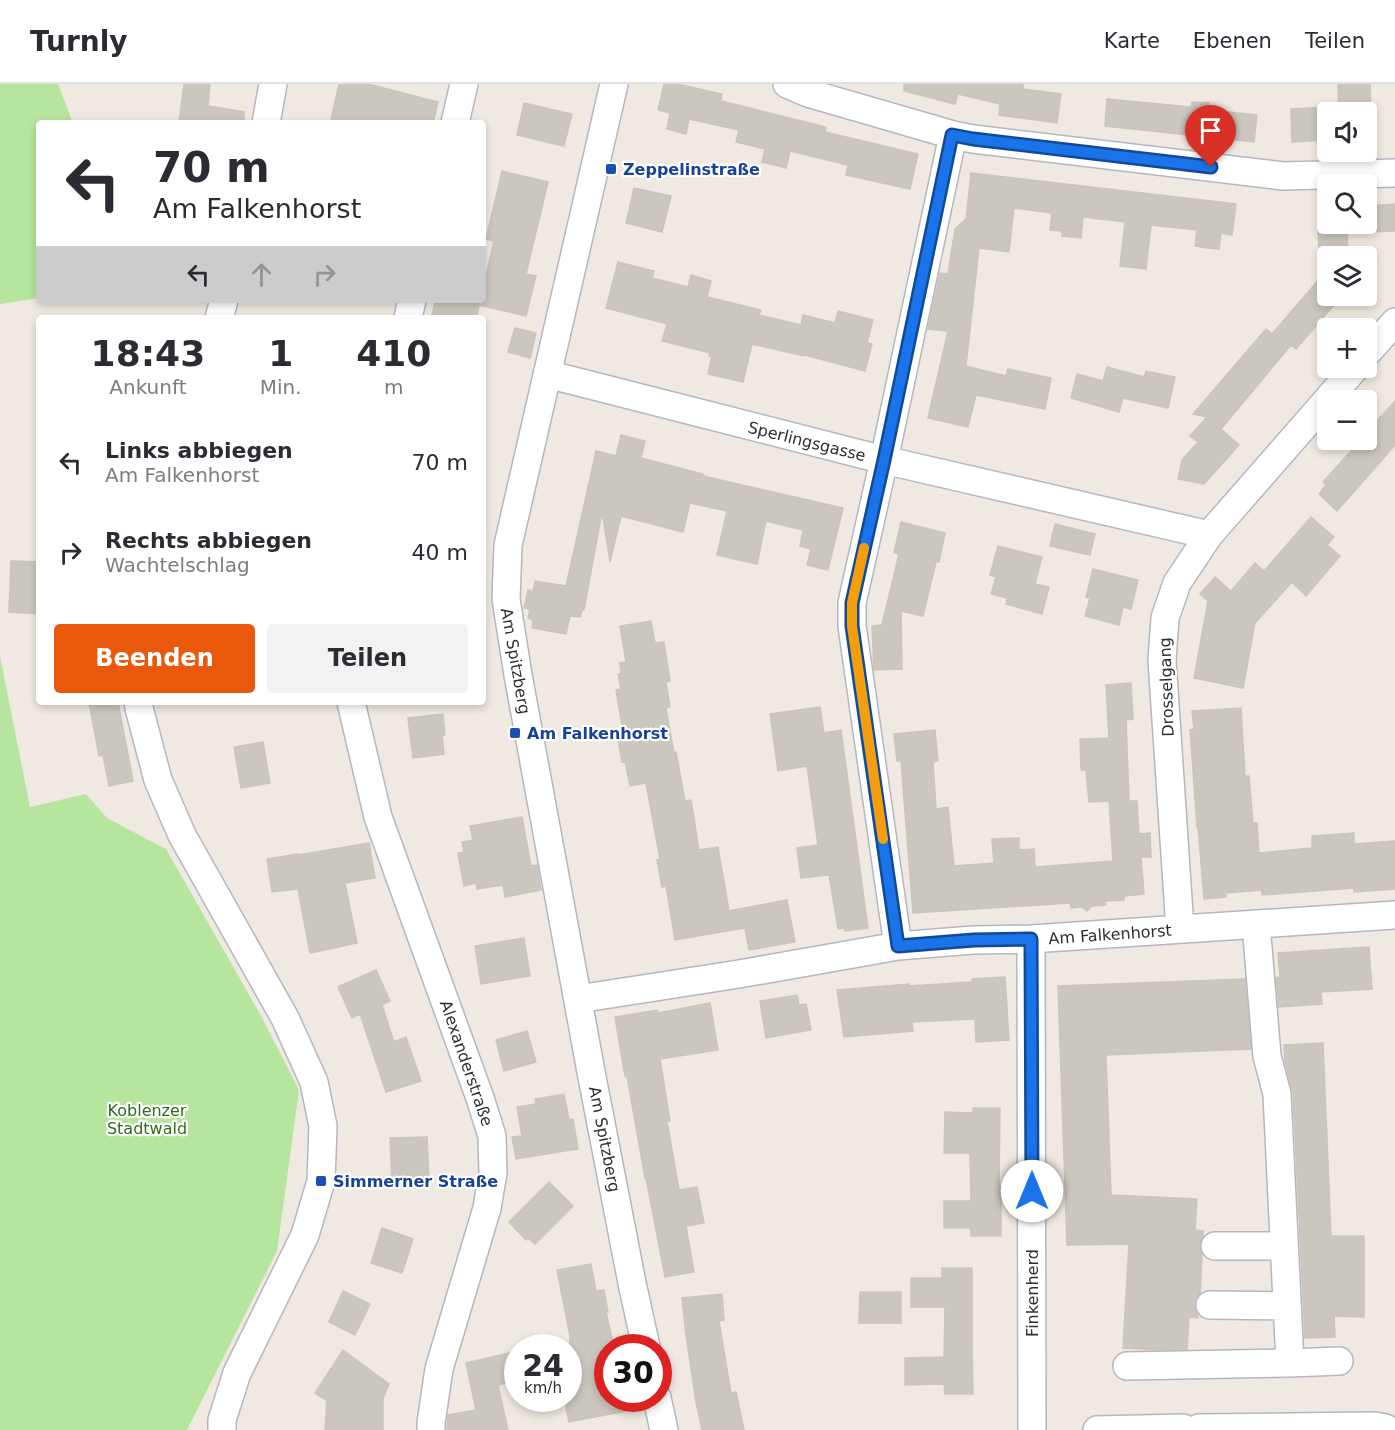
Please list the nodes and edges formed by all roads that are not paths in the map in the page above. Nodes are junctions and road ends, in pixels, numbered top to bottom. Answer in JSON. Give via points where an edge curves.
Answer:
{"nodes":[{"id":1,"x":273,"y":84,"type":"edge"},
{"id":2,"x":464,"y":84,"type":"edge"},
{"id":3,"x":614,"y":84,"type":"edge"},
{"id":4,"x":787,"y":84,"type":"edge"},
{"id":5,"x":267,"y":120,"type":"edge"},
{"id":6,"x":456,"y":120,"type":"edge"},
{"id":7,"x":952,"y":135,"type":"junction"},
{"id":8,"x":1395,"y":173,"type":"edge"},
{"id":9,"x":1395,"y":322,"type":"edge"},
{"id":10,"x":1377,"y":342,"type":"edge"},
{"id":11,"x":547,"y":374,"type":"junction"},
{"id":12,"x":1346,"y":378,"type":"edge"},
{"id":13,"x":884,"y":460,"type":"junction"},
{"id":14,"x":1209,"y":535,"type":"junction"},
{"id":15,"x":138,"y":705,"type":"edge"},
{"id":16,"x":352,"y":705,"type":"edge"},
{"id":17,"x":1395,"y":915,"type":"edge"},
{"id":18,"x":1256,"y":924,"type":"junction"},
{"id":19,"x":1180,"y":929,"type":"junction"},
{"id":20,"x":1031,"y":939,"type":"junction"},
{"id":21,"x":898,"y":946,"type":"junction"},
{"id":22,"x":578,"y":999,"type":"junction"},
{"id":23,"x":1284,"y":1245,"type":"junction"},
{"id":24,"x":1215,"y":1246,"type":"dead end"},
{"id":25,"x":1210,"y":1305,"type":"dead end"},
{"id":26,"x":1287,"y":1306,"type":"junction"},
{"id":27,"x":643,"y":1334,"type":"edge"},
{"id":28,"x":1339,"y":1361,"type":"dead end"},
{"id":29,"x":1290,"y":1363,"type":"junction"},
{"id":30,"x":1127,"y":1366,"type":"dead end"},
{"id":31,"x":660,"y":1412,"type":"edge"},
{"id":32,"x":1188,"y":1429,"type":"edge"},
{"id":33,"x":222,"y":1430,"type":"edge"},
{"id":34,"x":431,"y":1430,"type":"edge"},
{"id":35,"x":664,"y":1430,"type":"edge"},
{"id":36,"x":1032,"y":1430,"type":"edge"},
{"id":37,"x":1097,"y":1430,"type":"edge"},
{"id":38,"x":1389,"y":1430,"type":"edge"}],
"edges":[{"from":1,"to":5,"type":"street"},
{"from":2,"to":6,"type":"street"},
{"from":3,"to":11,"type":"street","name":"Am Spitzberg"},
{"from":4,"to":7,"type":"street"},
{"from":7,"to":8,"type":"street","via":[[1283,176]]},
{"from":7,"to":13,"type":"street"},
{"from":9,"to":10,"type":"street"},
{"from":11,"to":13,"type":"street","name":"Sperlingsgasse"},
{"from":11,"to":22,"type":"street","name":"Am Spitzberg","via":[[508,544],[506,600]]},
{"from":12,"to":14,"type":"street","name":"Drosselgang"},
{"from":13,"to":14,"type":"street","name":"Sperlingsgasse"},
{"from":13,"to":21,"type":"street","via":[[852,603],[852,626]]},
{"from":14,"to":19,"type":"street","name":"Drosselgang","via":[[1177,583],[1165,618],[1162,660]]},
{"from":15,"to":33,"type":"street","via":[[158,780],[172,813],[285,1018],[314,1082],[323,1126],[321,1181],[305,1235],[237,1373]]},
{"from":16,"to":34,"type":"street","name":"Alexanderstraße","via":[[378,817],[492,1136],[493,1173],[487,1208],[439,1369]]},
{"from":17,"to":18,"type":"street","name":"Am Falkenhorst"},
{"from":18,"to":19,"type":"street","name":"Am Falkenhorst"},
{"from":18,"to":23,"type":"street","via":[[1267,1056],[1277,1094]]},
{"from":19,"to":20,"type":"street","name":"Am Falkenhorst"},
{"from":20,"to":21,"type":"street","name":"Am Falkenhorst"},
{"from":20,"to":36,"type":"street","name":"Finkenherd"},
{"from":21,"to":22,"type":"street","name":"Am Falkenhorst"},
{"from":22,"to":27,"type":"street","name":"Am Spitzberg"},
{"from":23,"to":24,"type":"street"},
{"from":23,"to":26,"type":"street"},
{"from":25,"to":26,"type":"street"},
{"from":26,"to":29,"type":"street"},
{"from":28,"to":29,"type":"street"},
{"from":29,"to":30,"type":"street"},
{"from":31,"to":35,"type":"street"},
{"from":32,"to":37,"type":"street"},
{"from":32,"to":38,"type":"street","via":[[1375,1426]]}]}
